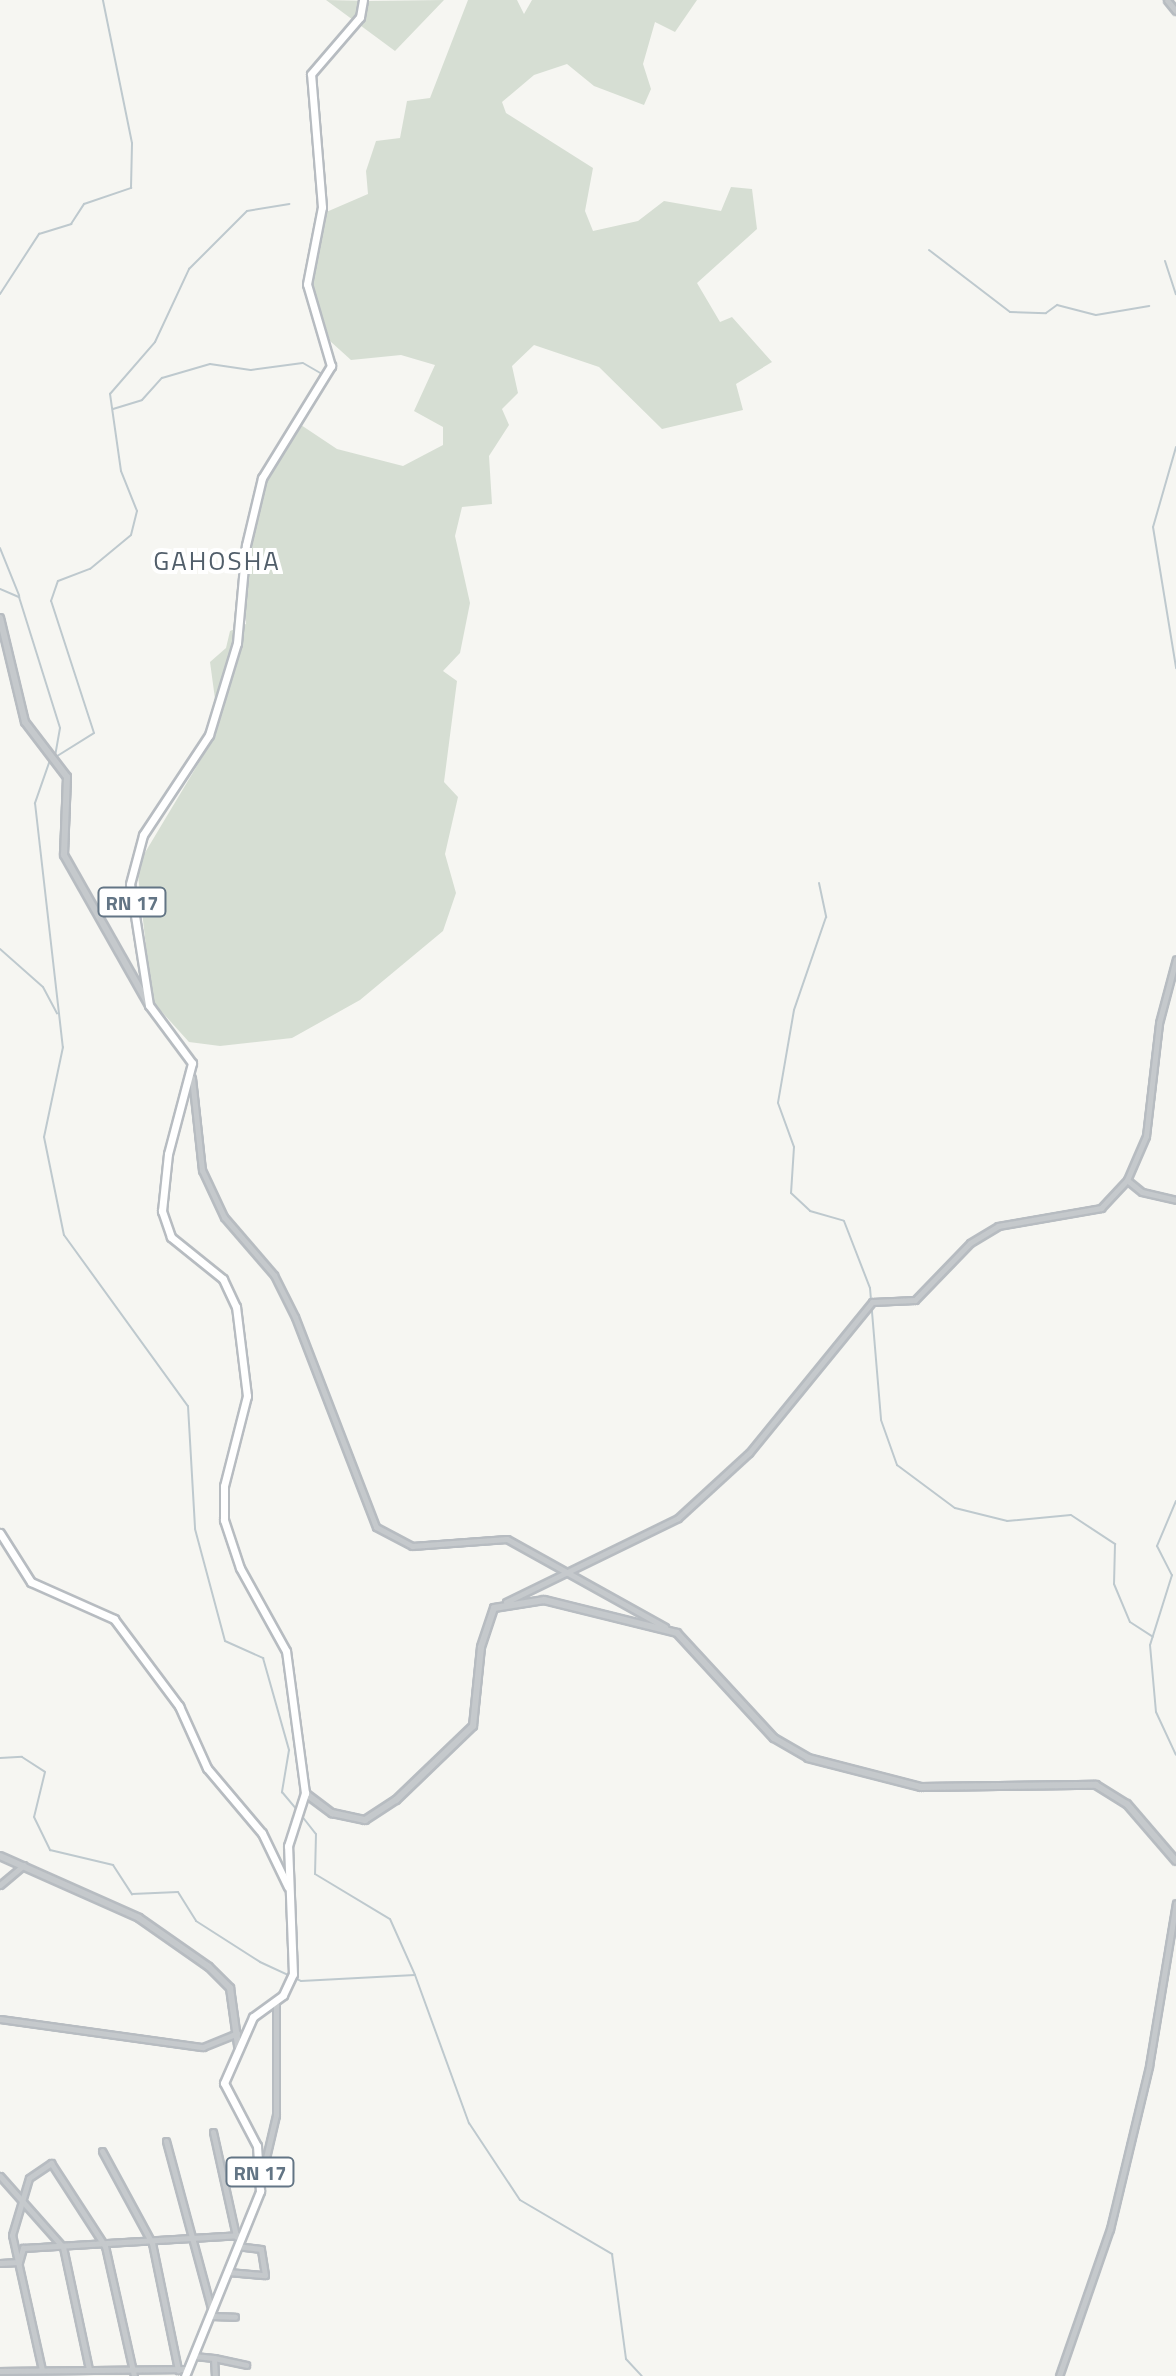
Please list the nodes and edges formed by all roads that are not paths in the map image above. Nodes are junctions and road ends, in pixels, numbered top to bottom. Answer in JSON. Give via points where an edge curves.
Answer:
{"nodes":[{"id":1,"x":363,"y":0,"type":"edge"},
{"id":2,"x":1167,"y":0,"type":"edge"},
{"id":3,"x":1176,"y":11,"type":"edge"},
{"id":4,"x":0,"y":618,"type":"edge"},
{"id":5,"x":1176,"y":959,"type":"edge"},
{"id":6,"x":149,"y":1005,"type":"junction"},
{"id":7,"x":192,"y":1078,"type":"junction"},
{"id":8,"x":1127,"y":1180,"type":"junction"},
{"id":9,"x":1176,"y":1200,"type":"edge"},
{"id":10,"x":0,"y":1533,"type":"edge"},
{"id":11,"x":569,"y":1573,"type":"junction"},
{"id":12,"x":506,"y":1602,"type":"junction"},
{"id":13,"x":665,"y":1627,"type":"junction"},
{"id":14,"x":186,"y":1719,"type":"junction"},
{"id":15,"x":177,"y":1723,"type":"dead end"},
{"id":16,"x":226,"y":1779,"type":"dead end"},
{"id":17,"x":217,"y":1783,"type":"junction"},
{"id":18,"x":305,"y":1793,"type":"junction"},
{"id":19,"x":0,"y":1856,"type":"edge"},
{"id":20,"x":1176,"y":1861,"type":"edge"},
{"id":21,"x":24,"y":1865,"type":"junction"},
{"id":22,"x":0,"y":1885,"type":"edge"},
{"id":23,"x":288,"y":1887,"type":"junction"},
{"id":24,"x":1176,"y":1903,"type":"edge"},
{"id":25,"x":276,"y":1999,"type":"junction"},
{"id":26,"x":0,"y":2019,"type":"edge"},
{"id":27,"x":237,"y":2033,"type":"junction"},
{"id":28,"x":238,"y":2046,"type":"junction"},
{"id":29,"x":213,"y":2132,"type":"dead end"},
{"id":30,"x":166,"y":2141,"type":"dead end"},
{"id":31,"x":102,"y":2151,"type":"dead end"},
{"id":32,"x":0,"y":2176,"type":"edge"},
{"id":33,"x":261,"y":2180,"type":"junction"},
{"id":34,"x":22,"y":2197,"type":"junction"},
{"id":35,"x":240,"y":2235,"type":"junction"},
{"id":36,"x":192,"y":2240,"type":"junction"},
{"id":37,"x":152,"y":2243,"type":"junction"},
{"id":38,"x":105,"y":2246,"type":"junction"},
{"id":39,"x":238,"y":2246,"type":"junction"},
{"id":40,"x":63,"y":2247,"type":"junction"},
{"id":41,"x":19,"y":2262,"type":"junction"},
{"id":42,"x":0,"y":2263,"type":"edge"},
{"id":43,"x":228,"y":2272,"type":"junction"},
{"id":44,"x":212,"y":2314,"type":"junction"},
{"id":45,"x":235,"y":2317,"type":"dead end"},
{"id":46,"x":194,"y":2356,"type":"junction"},
{"id":47,"x":214,"y":2358,"type":"junction"},
{"id":48,"x":246,"y":2365,"type":"dead end"},
{"id":49,"x":89,"y":2369,"type":"junction"},
{"id":50,"x":42,"y":2370,"type":"junction"},
{"id":51,"x":0,"y":2371,"type":"edge"},
{"id":52,"x":183,"y":2372,"type":"edge"},
{"id":53,"x":15,"y":2373,"type":"edge"},
{"id":54,"x":133,"y":2374,"type":"edge"},
{"id":55,"x":215,"y":2376,"type":"edge"},
{"id":56,"x":1059,"y":2376,"type":"edge"}],
"edges":[{"from":1,"to":6,"type":"main road","number":"RN 17","via":[[360,17],[311,74],[322,207],[307,284],[331,366],[262,478],[246,545],[237,643],[209,735],[143,835],[131,868]]},
{"from":2,"to":3,"type":"street"},
{"from":4,"to":6,"type":"street","via":[[25,722],[67,777],[64,855]]},
{"from":5,"to":8,"type":"street","via":[[1159,1023],[1146,1136]]},
{"from":6,"to":7,"type":"main road","via":[[188,1050]]},
{"from":7,"to":11,"type":"street","via":[[202,1170],[224,1217],[274,1275],[295,1317],[376,1527],[412,1546],[507,1539]]},
{"from":7,"to":18,"type":"main road","number":"RN 17","via":[[168,1154],[162,1211],[171,1237],[223,1279],[236,1307],[247,1396],[243,1433],[224,1486],[224,1520],[240,1568],[286,1651]]},
{"from":8,"to":9,"type":"street","via":[[1142,1192]]},
{"from":8,"to":11,"type":"street","via":[[1101,1208],[998,1226],[970,1243],[915,1300],[872,1302],[715,1487],[678,1518]]},
{"from":10,"to":14,"type":"main road","via":[[31,1582],[114,1619]]},
{"from":11,"to":12,"type":"street"},
{"from":11,"to":13,"type":"street"},
{"from":12,"to":13,"type":"street","via":[[544,1600]]},
{"from":12,"to":18,"type":"street","via":[[486,1621],[478,1710],[464,1737],[365,1820],[332,1813]]},
{"from":13,"to":20,"type":"street","via":[[784,1747],[921,1787],[1096,1785],[1127,1804]]},
{"from":14,"to":15,"type":"street"},
{"from":14,"to":17,"type":"main road"},
{"from":16,"to":17,"type":"street"},
{"from":17,"to":23,"type":"main road","via":[[262,1833]]},
{"from":18,"to":23,"type":"main road","number":"RN 17","via":[[296,1819]]},
{"from":19,"to":21,"type":"street"},
{"from":21,"to":22,"type":"street"},
{"from":21,"to":27,"type":"street","via":[[148,1923],[209,1967],[230,1988]]},
{"from":23,"to":25,"type":"main road","number":"RN 17","via":[[293,1974]]},
{"from":24,"to":56,"type":"street","via":[[1149,2066],[1110,2229]]},
{"from":25,"to":28,"type":"main road","number":"RN 17","via":[[253,2017]]},
{"from":25,"to":33,"type":"street","via":[[276,2115]]},
{"from":26,"to":27,"type":"street","via":[[203,2047]]},
{"from":27,"to":28,"type":"street"},
{"from":28,"to":33,"type":"main road","number":"RN 17","via":[[224,2083],[257,2146]]},
{"from":29,"to":35,"type":"street"},
{"from":30,"to":36,"type":"street"},
{"from":31,"to":37,"type":"street"},
{"from":32,"to":34,"type":"street"},
{"from":33,"to":35,"type":"main road","number":"RN 17"},
{"from":34,"to":38,"type":"street","via":[[29,2178],[51,2163]]},
{"from":34,"to":40,"type":"street"},
{"from":34,"to":41,"type":"street","via":[[12,2235]]},
{"from":35,"to":36,"type":"street"},
{"from":35,"to":39,"type":"main road","number":"RN 17"},
{"from":36,"to":37,"type":"street"},
{"from":36,"to":44,"type":"street"},
{"from":37,"to":38,"type":"street"},
{"from":37,"to":52,"type":"street"},
{"from":38,"to":40,"type":"street"},
{"from":38,"to":54,"type":"street"},
{"from":39,"to":43,"type":"main road","number":"RN 17"},
{"from":39,"to":43,"type":"street","via":[[261,2249],[265,2275]]},
{"from":40,"to":41,"type":"street","via":[[23,2248]]},
{"from":40,"to":49,"type":"street"},
{"from":41,"to":42,"type":"street"},
{"from":41,"to":50,"type":"street"},
{"from":43,"to":44,"type":"main road","number":"RN 17"},
{"from":44,"to":45,"type":"street"},
{"from":44,"to":46,"type":"main road","number":"RN 17"},
{"from":46,"to":47,"type":"street"},
{"from":46,"to":52,"type":"main road","number":"RN 17"},
{"from":47,"to":48,"type":"street"},
{"from":47,"to":55,"type":"street"},
{"from":49,"to":50,"type":"street"},
{"from":49,"to":54,"type":"street"},
{"from":50,"to":53,"type":"street"},
{"from":51,"to":53,"type":"street"},
{"from":52,"to":54,"type":"street"}]}
